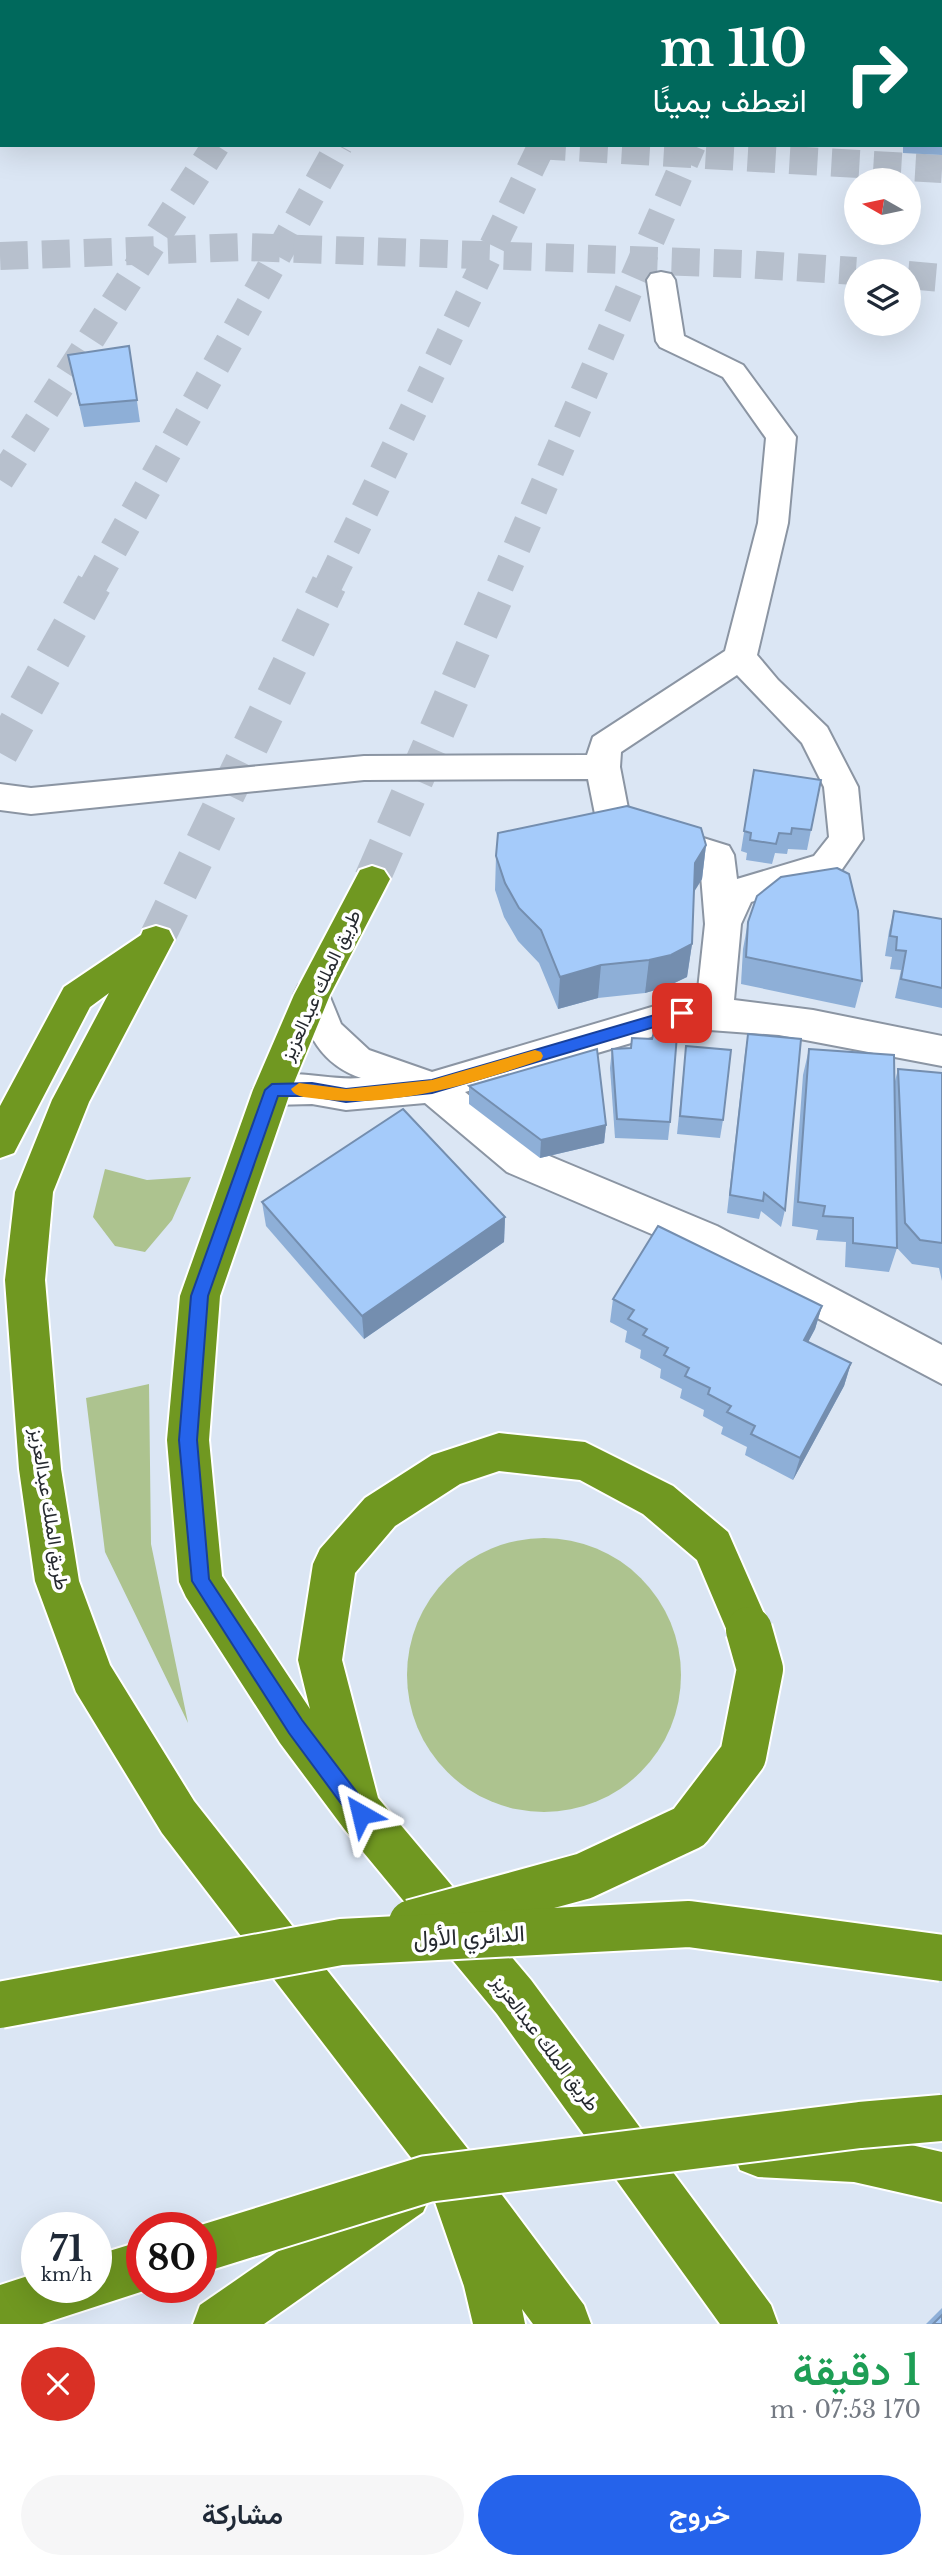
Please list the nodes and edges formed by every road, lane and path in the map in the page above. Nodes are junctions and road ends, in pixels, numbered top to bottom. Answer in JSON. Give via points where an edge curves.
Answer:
{"nodes":[{"id":1,"x":661,"y":280,"type":"tunnel mouth"},
{"id":2,"x":740,"y":657,"type":"junction"},
{"id":3,"x":603,"y":767,"type":"junction"},
{"id":4,"x":0,"y":797,"type":"edge"},
{"id":5,"x":614,"y":824,"type":"junction"},
{"id":6,"x":577,"y":827,"type":"edge"},
{"id":7,"x":372,"y":879,"type":"tunnel mouth"},
{"id":8,"x":723,"y":924,"type":"junction"},
{"id":9,"x":312,"y":995,"type":"junction"},
{"id":10,"x":714,"y":1013,"type":"junction"},
{"id":11,"x":942,"y":1051,"type":"edge"},
{"id":12,"x":432,"y":1087,"type":"junction"},
{"id":13,"x":272,"y":1090,"type":"junction"},
{"id":14,"x":0,"y":1142,"type":"edge"},
{"id":15,"x":942,"y":1366,"type":"edge"},
{"id":16,"x":361,"y":1814,"type":"junction"},
{"id":17,"x":341,"y":1942,"type":"junction"},
{"id":18,"x":942,"y":1958,"type":"edge"},
{"id":19,"x":0,"y":2004,"type":"edge"},
{"id":20,"x":942,"y":2118,"type":"edge"},
{"id":21,"x":683,"y":2148,"type":"junction"},
{"id":22,"x":438,"y":2173,"type":"junction"},
{"id":23,"x":929,"y":2174,"type":"edge"},
{"id":24,"x":217,"y":2244,"type":"edge"},
{"id":25,"x":25,"y":2303,"type":"edge"},
{"id":26,"x":0,"y":2311,"type":"edge"},
{"id":27,"x":222,"y":2321,"type":"edge"},
{"id":28,"x":499,"y":2324,"type":"edge"},
{"id":29,"x":565,"y":2324,"type":"edge"},
{"id":30,"x":752,"y":2324,"type":"edge"}],
"edges":[{"from":1,"to":2,"type":"street","via":[[670,341],[733,371],[781,437],[773,523]]},
{"from":2,"to":3,"type":"street","via":[[605,746]]},
{"from":2,"to":8,"type":"street","via":[[815,736],[841,787],[846,839],[826,866],[738,892]]},
{"from":3,"to":4,"type":"street","via":[[364,768],[32,801]]},
{"from":3,"to":5,"type":"street"},
{"from":5,"to":6,"type":"street"},
{"from":5,"to":8,"type":"street","via":[[717,855]]},
{"from":7,"to":9,"type":"highway","name":"طريق الملك عبدالعزيز"},
{"from":8,"to":10,"type":"street"},
{"from":9,"to":12,"type":"street","via":[[326,1032],[356,1061]]},
{"from":9,"to":13,"type":"highway","name":"طريق الملك عبدالعزيز"},
{"from":10,"to":11,"type":"street","via":[[870,1035]]},
{"from":10,"to":12,"type":"street","via":[[682,1013]]},
{"from":12,"to":13,"type":"street","via":[[346,1096],[312,1089]]},
{"from":12,"to":15,"type":"street","via":[[522,1161],[703,1238]]},
{"from":13,"to":16,"type":"highway","name":"طريق الملك عبدالعزيز","via":[[200,1296],[188,1440],[201,1581],[296,1727]]},
{"from":14,"to":22,"type":"highway","name":"طريق الملك عبدالعزيز","via":[[77,997],[156,940],[71,1100],[34,1192],[25,1280],[40,1469],[57,1581],[92,1677],[178,1817]]},
{"from":16,"to":17,"type":"highway","bridge":true,"via":[[320,1660],[335,1564],[380,1512],[447,1469],[499,1452],[585,1461],[658,1500],[713,1546],[750,1630],[760,1669],[743,1756],[690,1827],[583,1877]]},
{"from":16,"to":30,"type":"highway","name":"طريق الملك عبدالعزيز","via":[[514,1997]]},
{"from":17,"to":18,"type":"highway","name":"الدائري الأول","bridge":true,"via":[[689,1924]]},
{"from":17,"to":19,"type":"highway","name":"الدائري الأول","bridge":true},
{"from":20,"to":21,"type":"highway","bridge":true},
{"from":21,"to":22,"type":"highway","bridge":true},
{"from":21,"to":23,"type":"highway","bridge":true,"via":[[854,2157]]},
{"from":22,"to":24,"type":"highway","bridge":true},
{"from":22,"to":27,"type":"highway"},
{"from":22,"to":28,"type":"highway","via":[[490,2286]]},
{"from":22,"to":29,"type":"highway","name":"طريق الملك عبدالعزيز"},
{"from":25,"to":26,"type":"highway"}]}
